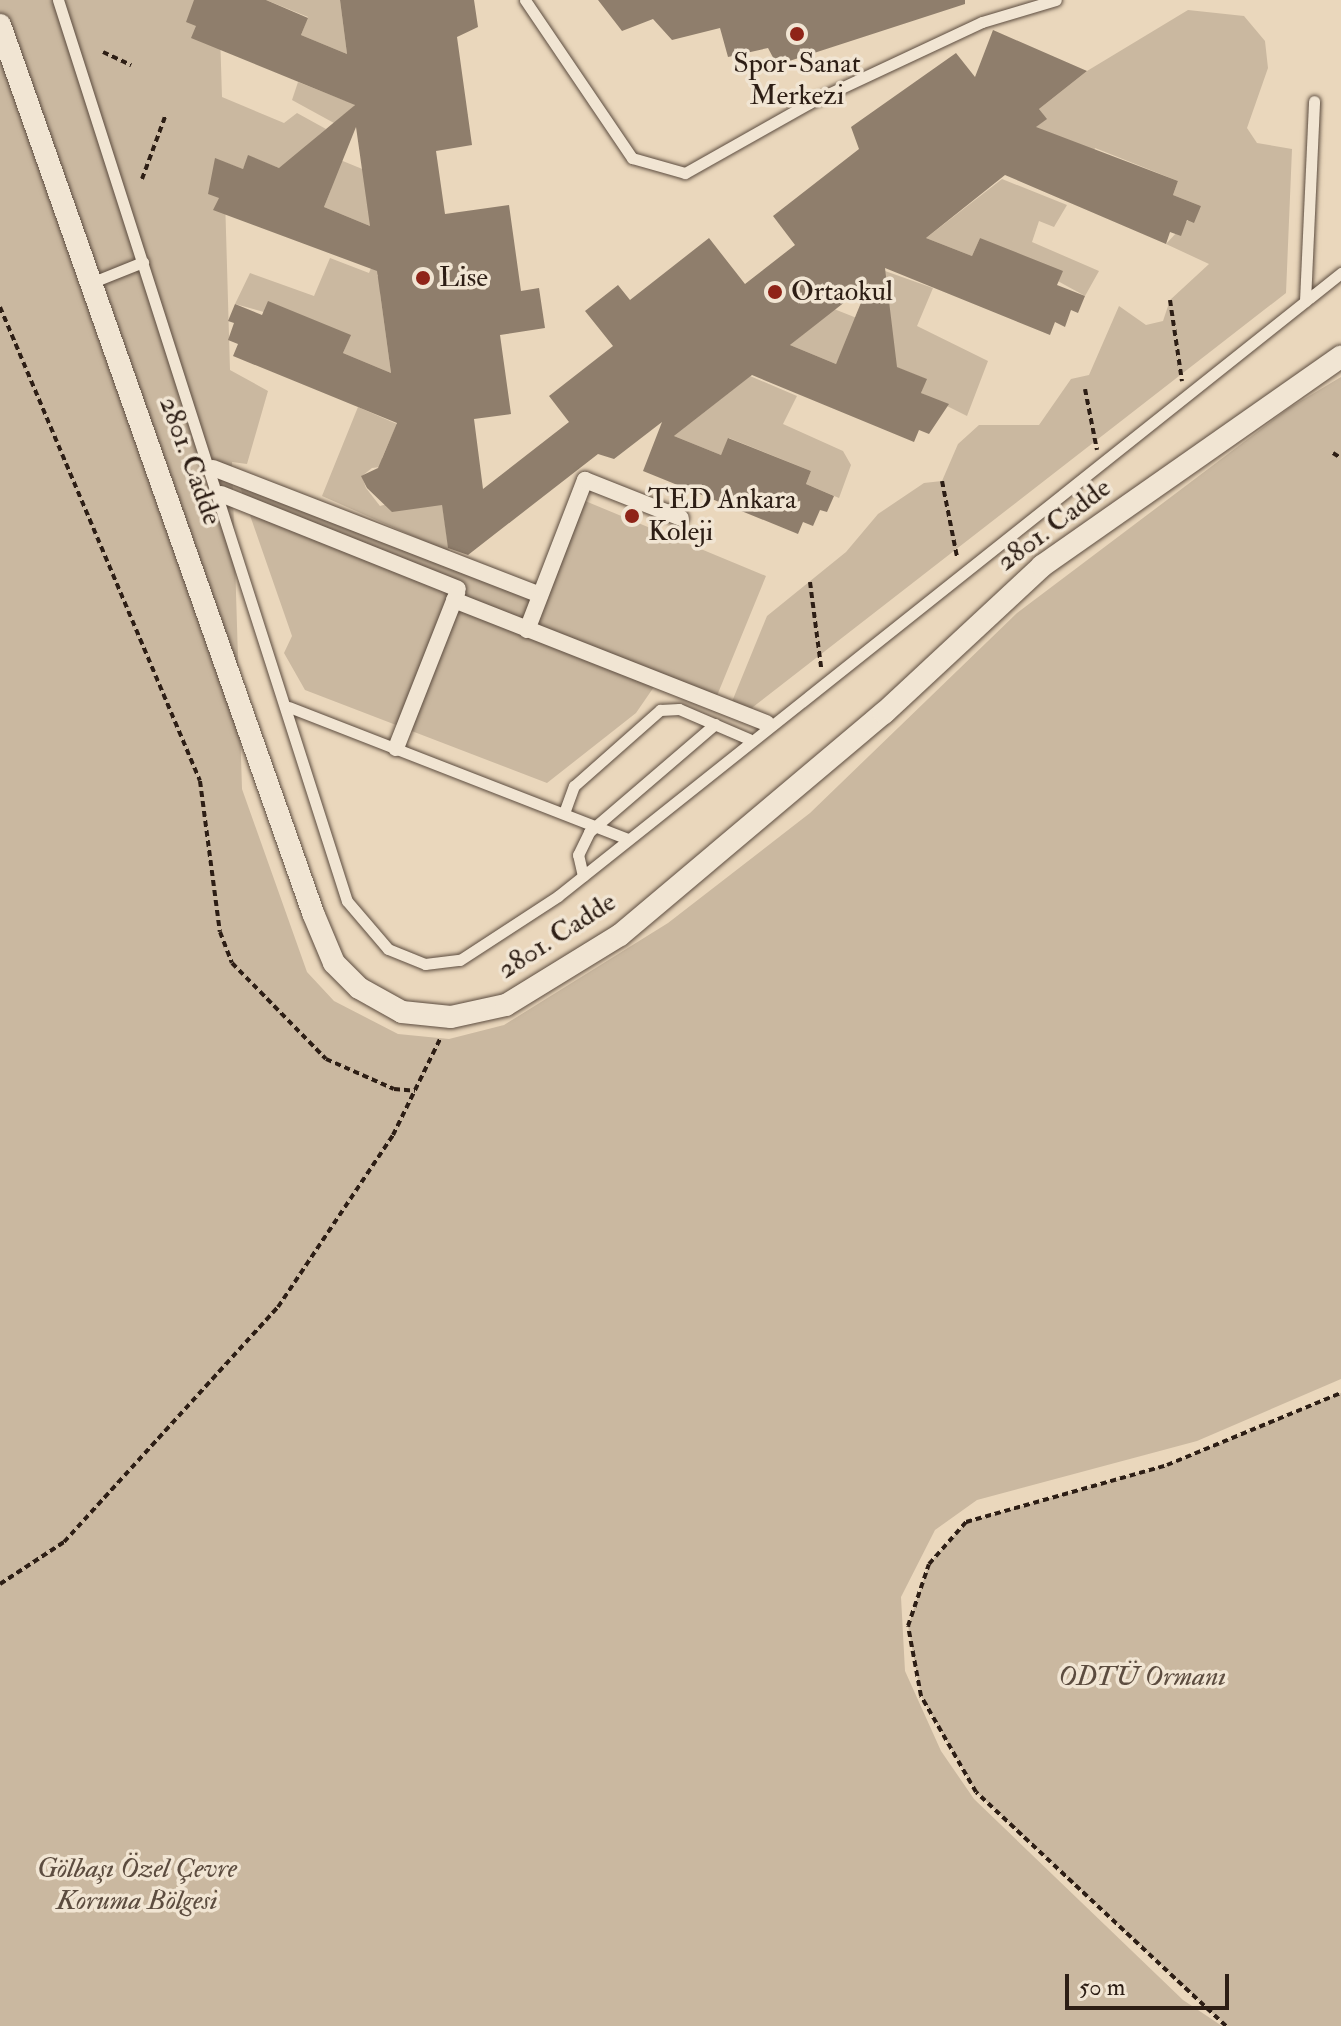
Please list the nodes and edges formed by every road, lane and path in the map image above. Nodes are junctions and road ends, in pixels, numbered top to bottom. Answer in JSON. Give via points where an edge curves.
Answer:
{"nodes":[{"id":1,"x":58,"y":0,"type":"edge"},
{"id":2,"x":525,"y":0,"type":"edge"},
{"id":3,"x":1056,"y":0,"type":"edge"},
{"id":4,"x":0,"y":25,"type":"edge"},
{"id":5,"x":103,"y":52,"type":"dead end"},
{"id":6,"x":131,"y":65,"type":"dead end"},
{"id":7,"x":1314,"y":101,"type":"dead end"},
{"id":8,"x":166,"y":114,"type":"dead end"},
{"id":9,"x":142,"y":179,"type":"dead end"},
{"id":10,"x":143,"y":262,"type":"junction"},
{"id":11,"x":1341,"y":273,"type":"edge"},
{"id":12,"x":93,"y":282,"type":"junction"},
{"id":13,"x":1170,"y":300,"type":"dead end"},
{"id":14,"x":1305,"y":301,"type":"junction"},
{"id":15,"x":0,"y":307,"type":"edge"},
{"id":16,"x":1341,"y":357,"type":"edge"},
{"id":17,"x":1085,"y":389,"type":"dead end"},
{"id":18,"x":1184,"y":396,"type":"junction"},
{"id":19,"x":1333,"y":453,"type":"dead end"},
{"id":20,"x":1341,"y":458,"type":"edge"},
{"id":21,"x":1100,"y":460,"type":"junction"},
{"id":22,"x":213,"y":468,"type":"junction"},
{"id":23,"x":942,"y":481,"type":"dead end"},
{"id":24,"x":221,"y":494,"type":"junction"},
{"id":25,"x":681,"y":518,"type":"dead end"},
{"id":26,"x":467,"y":567,"type":"junction"},
{"id":27,"x":960,"y":572,"type":"junction"},
{"id":28,"x":810,"y":582,"type":"dead end"},
{"id":29,"x":456,"y":595,"type":"junction"},
{"id":30,"x":540,"y":595,"type":"junction"},
{"id":31,"x":527,"y":630,"type":"junction"},
{"id":32,"x":823,"y":681,"type":"junction"},
{"id":33,"x":289,"y":707,"type":"junction"},
{"id":34,"x":767,"y":723,"type":"junction"},
{"id":35,"x":715,"y":724,"type":"junction"},
{"id":36,"x":749,"y":739,"type":"junction"},
{"id":37,"x":396,"y":748,"type":"junction"},
{"id":38,"x":564,"y":813,"type":"junction"},
{"id":39,"x":595,"y":826,"type":"junction"},
{"id":40,"x":628,"y":839,"type":"junction"},
{"id":41,"x":583,"y":876,"type":"junction"},
{"id":42,"x":451,"y":1017,"type":"junction"},
{"id":43,"x":415,"y":1091,"type":"junction"},
{"id":44,"x":1341,"y":1393,"type":"edge"},
{"id":45,"x":0,"y":1584,"type":"edge"},
{"id":46,"x":1226,"y":2026,"type":"edge"}],
"edges":[{"from":1,"to":10,"type":"lane"},
{"from":2,"to":3,"type":"lane","via":[[632,158],[685,173],[809,103],[982,22]]},
{"from":4,"to":12,"type":"street","name":"2801. Cadde"},
{"from":5,"to":6,"type":"path"},
{"from":7,"to":14,"type":"lane"},
{"from":8,"to":9,"type":"path"},
{"from":10,"to":12,"type":"lane"},
{"from":10,"to":22,"type":"lane"},
{"from":11,"to":14,"type":"lane"},
{"from":12,"to":42,"type":"street","name":"2801. Cadde","via":[[334,963],[380,1002]]},
{"from":13,"to":18,"type":"path"},
{"from":14,"to":18,"type":"lane"},
{"from":15,"to":43,"type":"path","via":[[200,781],[220,932],[232,963],[326,1059],[394,1089]]},
{"from":16,"to":42,"type":"street","name":"2801. Cadde","via":[[1042,566],[884,713],[620,935],[506,1005]]},
{"from":17,"to":21,"type":"path"},
{"from":18,"to":21,"type":"lane"},
{"from":19,"to":20,"type":"path"},
{"from":21,"to":27,"type":"lane"},
{"from":22,"to":24,"type":"lane"},
{"from":22,"to":26,"type":"street"},
{"from":23,"to":27,"type":"path"},
{"from":24,"to":29,"type":"street"},
{"from":24,"to":33,"type":"lane"},
{"from":25,"to":30,"type":"street","via":[[585,480]]},
{"from":26,"to":29,"type":"street"},
{"from":26,"to":30,"type":"street"},
{"from":27,"to":32,"type":"lane"},
{"from":28,"to":32,"type":"path"},
{"from":29,"to":31,"type":"street"},
{"from":29,"to":37,"type":"street"},
{"from":30,"to":31,"type":"street"},
{"from":31,"to":34,"type":"street"},
{"from":32,"to":34,"type":"lane"},
{"from":33,"to":37,"type":"lane"},
{"from":33,"to":41,"type":"lane","via":[[347,901],[388,949],[425,964],[460,960]]},
{"from":34,"to":36,"type":"lane"},
{"from":35,"to":36,"type":"lane"},
{"from":35,"to":38,"type":"lane","via":[[670,707],[660,710],[574,786]]},
{"from":35,"to":39,"type":"lane"},
{"from":36,"to":40,"type":"lane"},
{"from":37,"to":38,"type":"lane"},
{"from":38,"to":39,"type":"lane"},
{"from":39,"to":40,"type":"lane"},
{"from":39,"to":41,"type":"lane","via":[[578,855]]},
{"from":40,"to":41,"type":"lane"},
{"from":42,"to":43,"type":"path"},
{"from":43,"to":45,"type":"path","via":[[278,1307],[64,1542]]},
{"from":44,"to":46,"type":"path","via":[[1167,1465],[966,1522],[929,1564],[908,1626],[921,1696],[976,1792]]}]}
